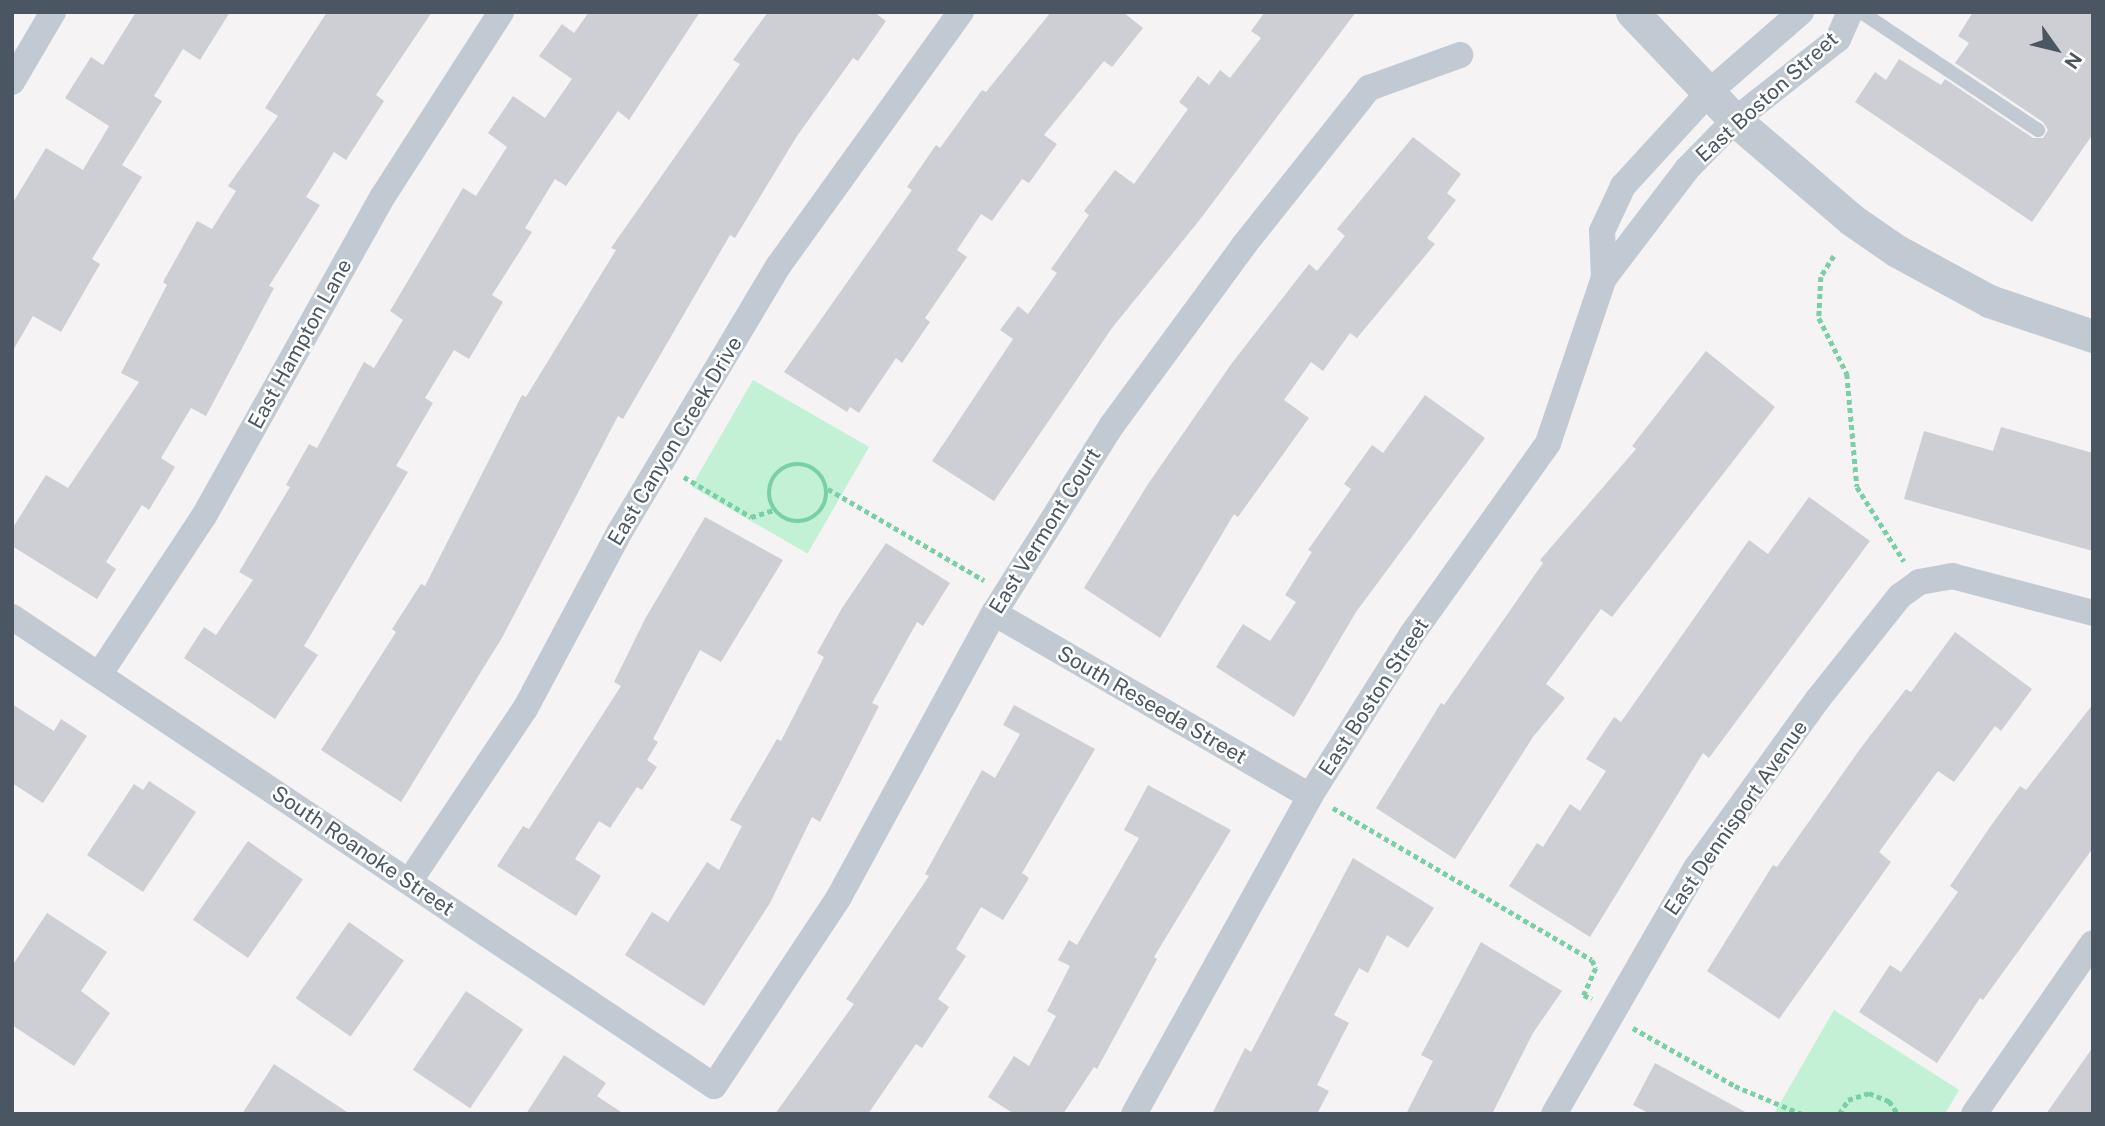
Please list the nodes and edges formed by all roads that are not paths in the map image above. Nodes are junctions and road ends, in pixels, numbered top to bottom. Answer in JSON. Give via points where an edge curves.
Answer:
{"nodes":[{"id":1,"x":54,"y":12,"type":"edge"},
{"id":2,"x":502,"y":12,"type":"edge"},
{"id":3,"x":961,"y":12,"type":"edge"},
{"id":4,"x":1632,"y":12,"type":"edge"},
{"id":5,"x":1801,"y":12,"type":"edge"},
{"id":6,"x":1850,"y":12,"type":"edge"},
{"id":7,"x":1861,"y":12,"type":"edge"},
{"id":8,"x":1460,"y":55,"type":"dead end"},
{"id":9,"x":12,"y":82,"type":"edge"},
{"id":10,"x":1709,"y":92,"type":"junction"},
{"id":11,"x":1735,"y":120,"type":"junction"},
{"id":12,"x":2038,"y":130,"type":"dead end"},
{"id":13,"x":1604,"y":278,"type":"junction"},
{"id":14,"x":2093,"y":336,"type":"edge"},
{"id":15,"x":994,"y":613,"type":"junction"},
{"id":16,"x":2093,"y":614,"type":"edge"},
{"id":17,"x":12,"y":617,"type":"edge"},
{"id":18,"x":99,"y":675,"type":"junction"},
{"id":19,"x":1310,"y":796,"type":"junction"},
{"id":20,"x":409,"y":882,"type":"junction"},
{"id":21,"x":2093,"y":943,"type":"edge"},
{"id":22,"x":714,"y":1086,"type":"joint"},
{"id":23,"x":1135,"y":1114,"type":"edge"},
{"id":24,"x":1554,"y":1114,"type":"edge"},
{"id":25,"x":1975,"y":1114,"type":"edge"}],
"edges":[{"from":1,"to":9,"type":"street"},
{"from":2,"to":18,"type":"street","name":"East Hampton Lane","via":[[383,196],[204,516]]},
{"from":3,"to":20,"type":"street","name":"East Canyon Creek Drive","via":[[779,265],[619,533],[525,709]]},
{"from":4,"to":10,"type":"street"},
{"from":5,"to":10,"type":"street","name":"East Boston Street"},
{"from":6,"to":11,"type":"street","name":"East Boston Street","via":[[1838,38]]},
{"from":7,"to":12,"type":"lane"},
{"from":8,"to":15,"type":"street","name":"East Vermont Court","via":[[1368,88],[1244,245],[1112,425]]},
{"from":10,"to":11,"type":"street"},
{"from":10,"to":13,"type":"street","name":"East Boston Street","via":[[1623,186],[1602,231]]},
{"from":11,"to":13,"type":"street","name":"East Boston Street","via":[[1652,211],[1631,248]]},
{"from":11,"to":14,"type":"street","via":[[1826,200],[1898,251],[1989,301]]},
{"from":13,"to":19,"type":"street","name":"East Boston Street","via":[[1541,456],[1412,634]]},
{"from":15,"to":19,"type":"street","name":"South Reseeda Street"},
{"from":15,"to":22,"type":"street","name":"East Vermont Court","via":[[839,897]]},
{"from":16,"to":24,"type":"street","name":"East Dennisport Avenue","via":[[1963,577],[1924,580],[1900,596],[1696,868]]},
{"from":17,"to":18,"type":"street","name":"South Roanoke Street"},
{"from":18,"to":20,"type":"street","name":"South Roanoke Street"},
{"from":19,"to":23,"type":"street","name":"East Boston Street"},
{"from":20,"to":22,"type":"street","name":"South Roanoke Street"},
{"from":21,"to":25,"type":"street"}]}
